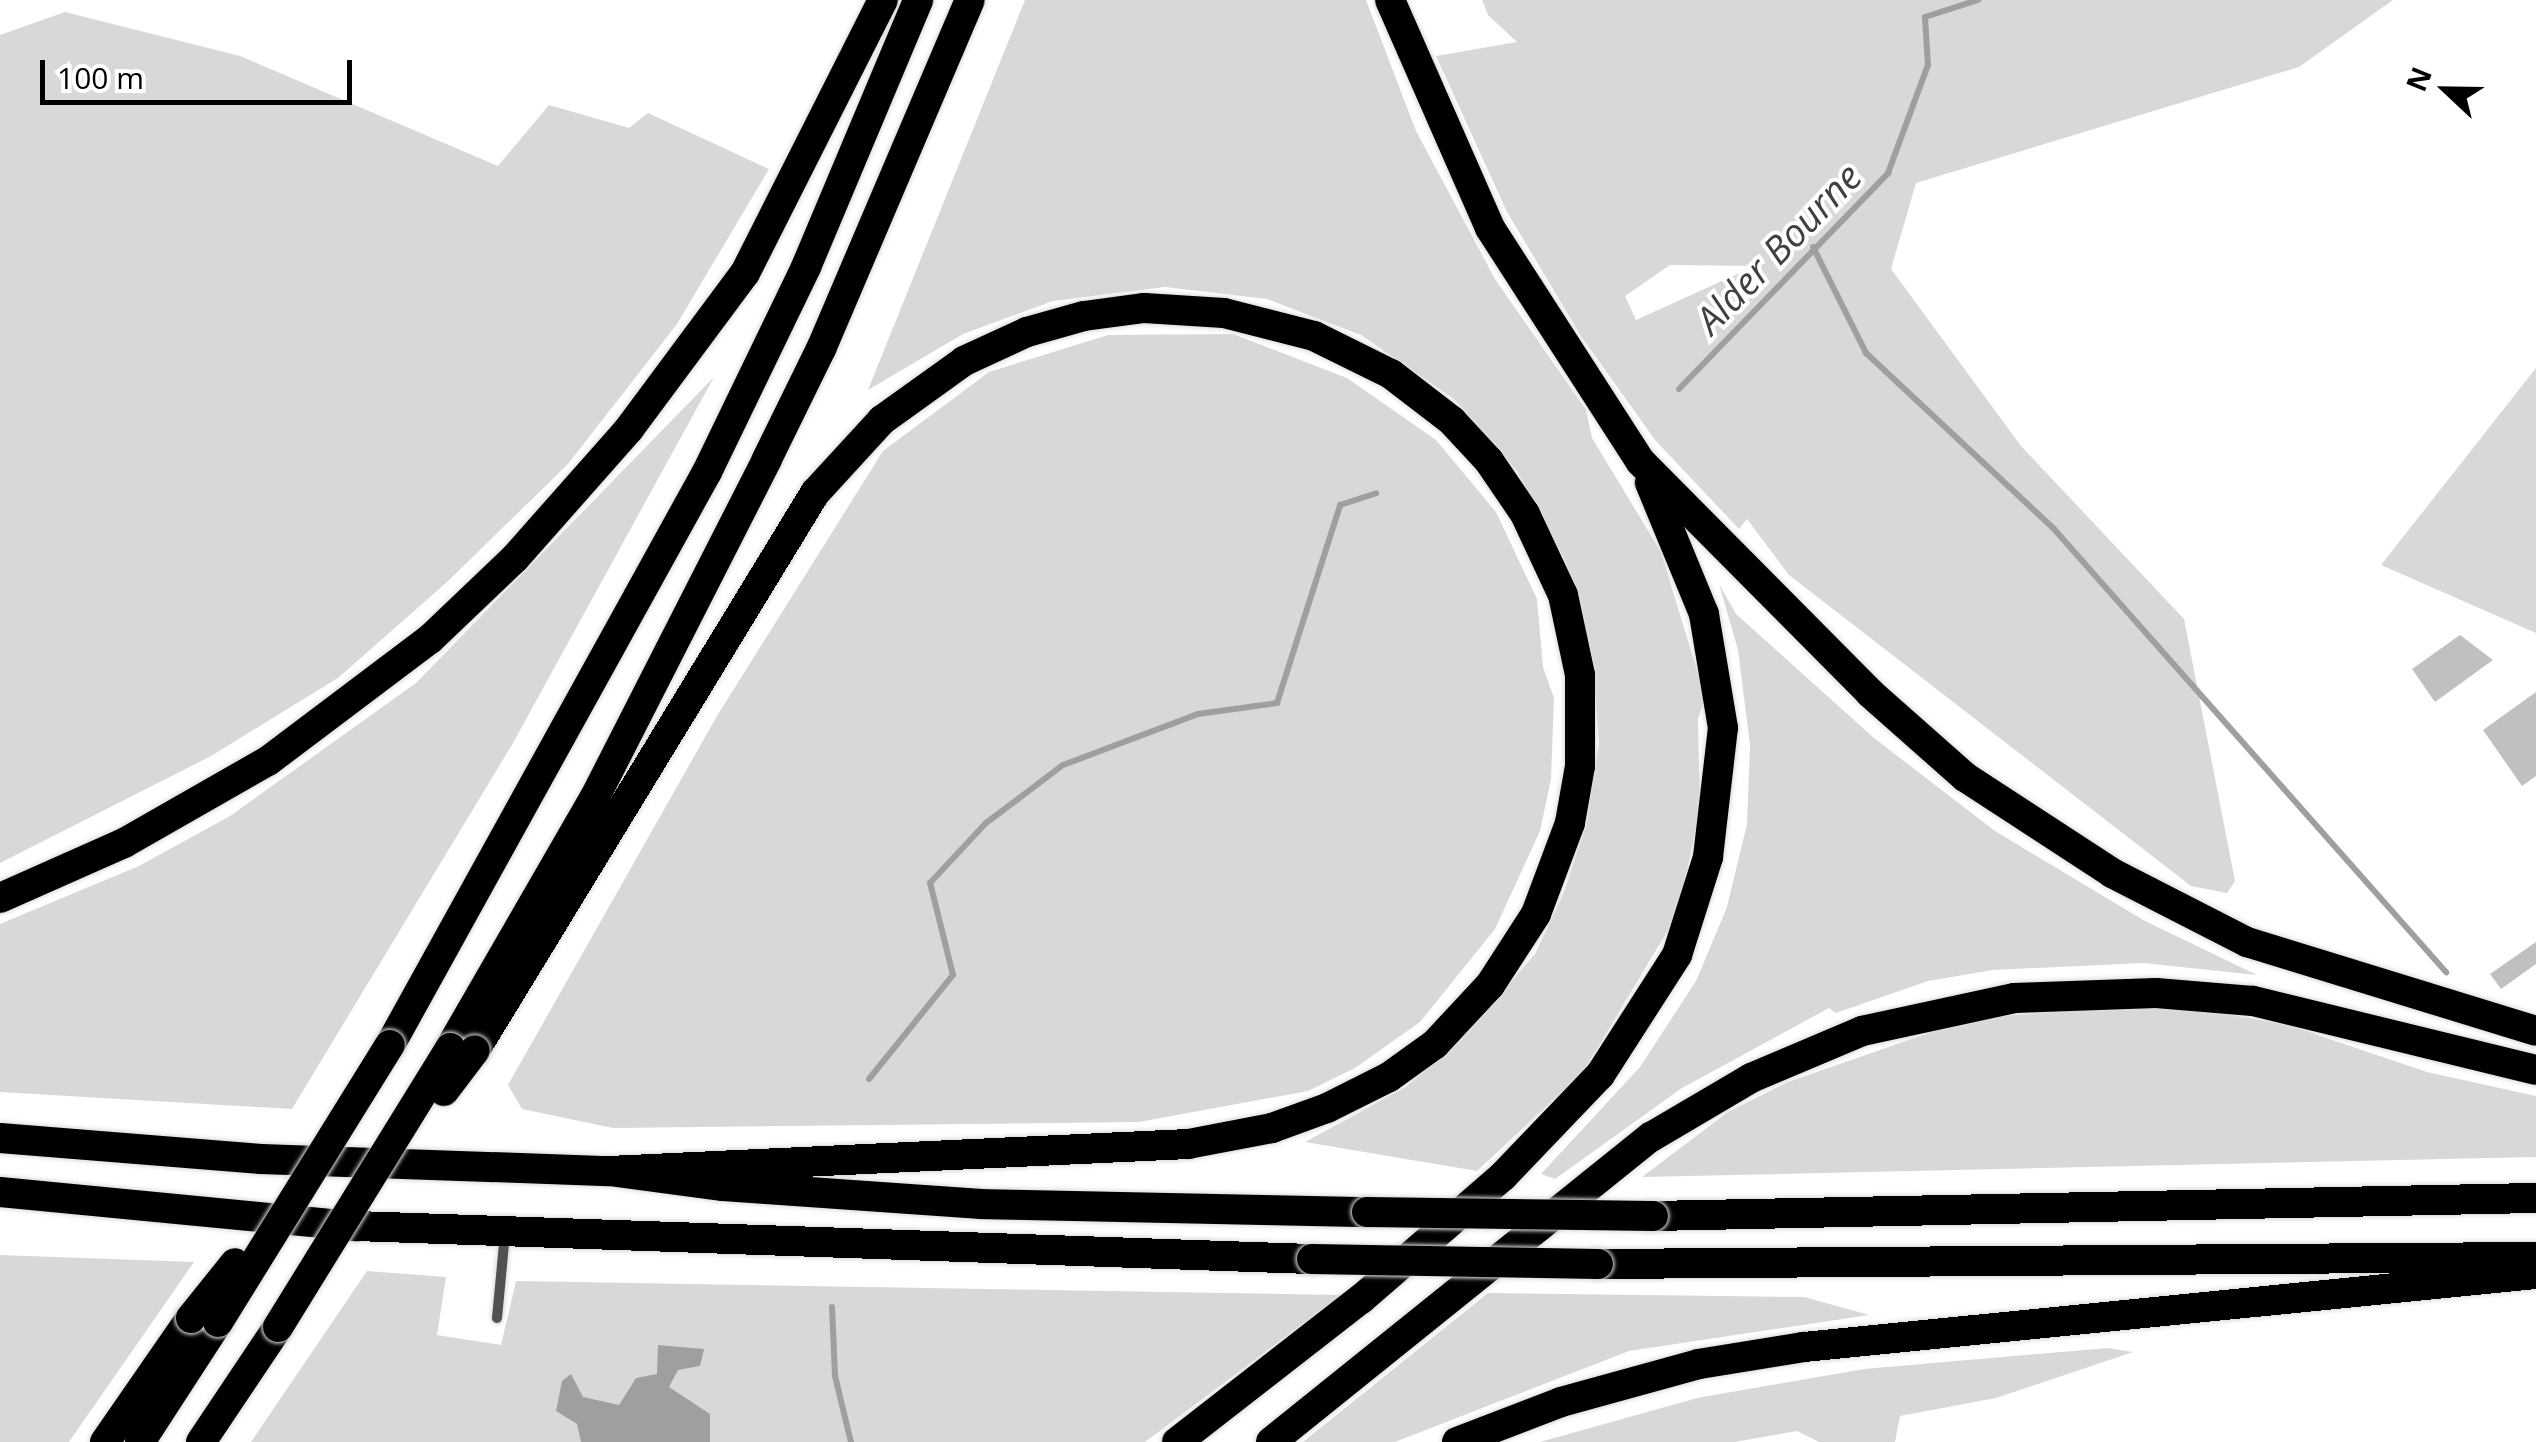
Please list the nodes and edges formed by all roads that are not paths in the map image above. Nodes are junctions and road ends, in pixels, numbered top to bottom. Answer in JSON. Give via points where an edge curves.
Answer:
{"nodes":[{"id":1,"x":883,"y":0,"type":"edge"},
{"id":2,"x":918,"y":0,"type":"edge"},
{"id":3,"x":970,"y":0,"type":"edge"},
{"id":4,"x":1390,"y":0,"type":"edge"},
{"id":5,"x":1641,"y":462,"type":"junction"},
{"id":6,"x":0,"y":898,"type":"edge"},
{"id":7,"x":2536,"y":1031,"type":"edge"},
{"id":8,"x":463,"y":1049,"type":"junction"},
{"id":9,"x":2536,"y":1070,"type":"edge"},
{"id":10,"x":0,"y":1138,"type":"edge"},
{"id":11,"x":609,"y":1171,"type":"junction"},
{"id":12,"x":0,"y":1192,"type":"edge"},
{"id":13,"x":2536,"y":1198,"type":"edge"},
{"id":14,"x":86,"y":1203,"type":"junction"},
{"id":15,"x":0,"y":1212,"type":"edge"},
{"id":16,"x":505,"y":1232,"type":"junction"},
{"id":17,"x":2536,"y":1257,"type":"edge"},
{"id":18,"x":2536,"y":1274,"type":"edge"},
{"id":19,"x":497,"y":1318,"type":"dead end"},
{"id":20,"x":204,"y":1320,"type":"junction"},
{"id":21,"x":105,"y":1442,"type":"edge"},
{"id":22,"x":140,"y":1442,"type":"edge"},
{"id":23,"x":202,"y":1442,"type":"edge"},
{"id":24,"x":1177,"y":1442,"type":"edge"},
{"id":25,"x":1271,"y":1442,"type":"edge"},
{"id":26,"x":1456,"y":1442,"type":"edge"}],
"edges":[{"from":1,"to":6,"type":"highway","via":[[745,273],[630,430],[515,558],[430,639],[268,761],[124,843]]},
{"from":2,"to":20,"type":"highway","bridge":true,"via":[[806,267],[707,472],[390,1045]]},
{"from":3,"to":8,"type":"highway","via":[[822,349]]},
{"from":4,"to":5,"type":"highway","via":[[1490,228]]},
{"from":5,"to":7,"type":"highway","via":[[1870,693],[1964,777],[2112,873],[2247,942]]},
{"from":5,"to":24,"type":"highway","via":[[1704,614],[1723,728],[1708,856],[1677,955],[1600,1075],[1503,1176],[1361,1300]]},
{"from":8,"to":11,"type":"highway","via":[[816,494],[882,420],[964,361],[1027,332],[1117,311],[1195,310],[1262,320],[1314,336],[1391,374],[1452,421],[1489,461],[1525,514],[1563,595],[1580,676],[1580,766],[1561,852],[1524,937],[1473,1006],[1411,1063],[1299,1119],[1188,1144]]},
{"from":8,"to":23,"type":"highway","bridge":true},
{"from":9,"to":25,"type":"highway","via":[[2253,1001],[2156,993],[2014,998],[1862,1031],[1751,1078],[1651,1137]]},
{"from":10,"to":11,"type":"highway","via":[[261,1159]]},
{"from":11,"to":13,"type":"highway","bridge":true,"via":[[981,1204],[1367,1212],[1653,1216]]},
{"from":12,"to":14,"type":"highway"},
{"from":14,"to":15,"type":"highway"},
{"from":14,"to":16,"type":"highway"},
{"from":16,"to":17,"type":"highway","bridge":true,"via":[[1598,1264]]},
{"from":16,"to":19,"type":"lane"},
{"from":18,"to":26,"type":"highway","via":[[1804,1346],[1700,1364]]},
{"from":20,"to":21,"type":"highway"},
{"from":20,"to":22,"type":"highway"}]}
